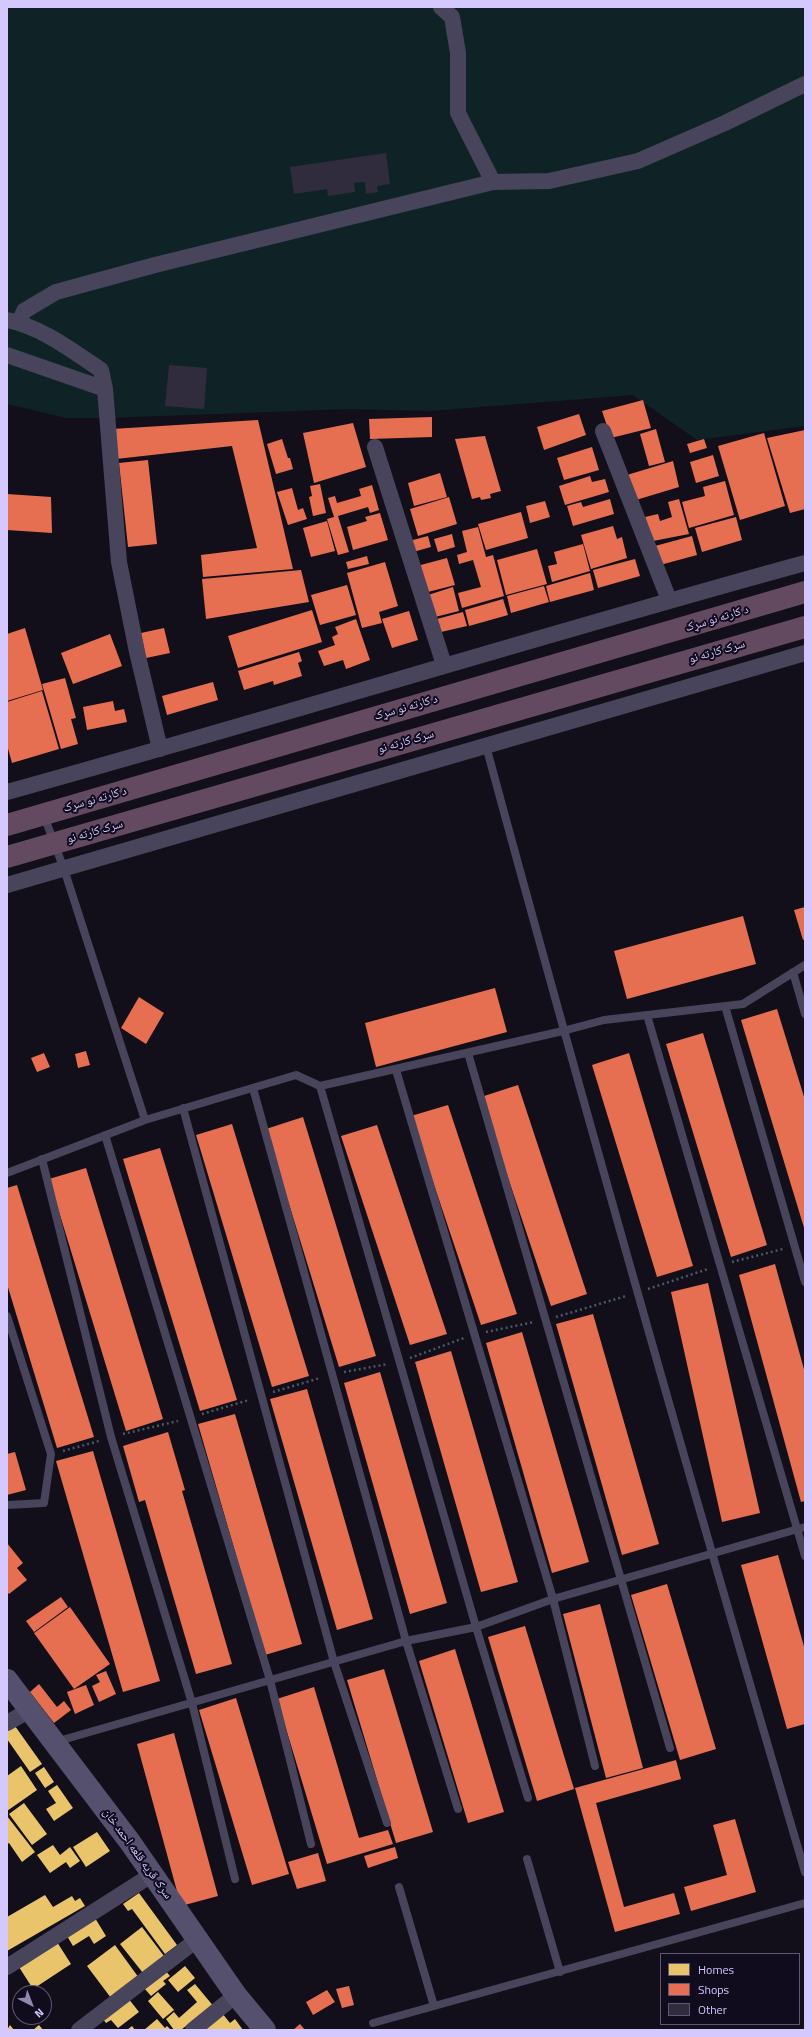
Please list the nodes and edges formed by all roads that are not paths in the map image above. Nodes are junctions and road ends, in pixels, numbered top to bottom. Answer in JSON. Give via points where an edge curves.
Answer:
{"nodes":[{"id":1,"x":441,"y":7,"type":"edge"},
{"id":2,"x":805,"y":84,"type":"edge"},
{"id":3,"x":493,"y":182,"type":"junction"},
{"id":4,"x":13,"y":321,"type":"edge"},
{"id":5,"x":7,"y":355,"type":"edge"},
{"id":6,"x":105,"y":389,"type":"junction"},
{"id":7,"x":603,"y":431,"type":"dead end"},
{"id":8,"x":376,"y":447,"type":"dead end"},
{"id":9,"x":805,"y":563,"type":"edge"},
{"id":10,"x":805,"y":592,"type":"edge"},
{"id":11,"x":669,"y":600,"type":"junction"},
{"id":12,"x":805,"y":627,"type":"edge"},
{"id":13,"x":805,"y":653,"type":"edge"},
{"id":14,"x":444,"y":666,"type":"junction"},
{"id":15,"x":486,"y":746,"type":"junction"},
{"id":16,"x":160,"y":749,"type":"junction"},
{"id":17,"x":7,"y":792,"type":"edge"},
{"id":18,"x":43,"y":815,"type":"junction"},
{"id":19,"x":7,"y":825,"type":"edge"},
{"id":20,"x":55,"y":844,"type":"junction"},
{"id":21,"x":7,"y":857,"type":"edge"},
{"id":22,"x":64,"y":868,"type":"junction"},
{"id":23,"x":7,"y":886,"type":"edge"},
{"id":24,"x":805,"y":965,"type":"edge"},
{"id":25,"x":794,"y":972,"type":"junction"},
{"id":26,"x":725,"y":1006,"type":"junction"},
{"id":27,"x":805,"y":1014,"type":"edge"},
{"id":28,"x":646,"y":1015,"type":"junction"},
{"id":29,"x":563,"y":1031,"type":"junction"},
{"id":30,"x":468,"y":1053,"type":"junction"},
{"id":31,"x":396,"y":1070,"type":"junction"},
{"id":32,"x":320,"y":1086,"type":"junction"},
{"id":33,"x":253,"y":1088,"type":"junction"},
{"id":34,"x":183,"y":1108,"type":"junction"},
{"id":35,"x":145,"y":1120,"type":"junction"},
{"id":36,"x":105,"y":1135,"type":"junction"},
{"id":37,"x":42,"y":1159,"type":"junction"},
{"id":38,"x":7,"y":1173,"type":"edge"},
{"id":39,"x":805,"y":1282,"type":"edge"},
{"id":40,"x":7,"y":1316,"type":"edge"},
{"id":41,"x":7,"y":1505,"type":"edge"},
{"id":42,"x":801,"y":1528,"type":"edge"},
{"id":43,"x":712,"y":1553,"type":"junction"},
{"id":44,"x":805,"y":1556,"type":"edge"},
{"id":45,"x":620,"y":1580,"type":"junction"},
{"id":46,"x":553,"y":1599,"type":"junction"},
{"id":47,"x":476,"y":1627,"type":"junction"},
{"id":48,"x":406,"y":1641,"type":"junction"},
{"id":49,"x":334,"y":1662,"type":"junction"},
{"id":50,"x":7,"y":1680,"type":"edge"},
{"id":51,"x":270,"y":1680,"type":"junction"},
{"id":52,"x":192,"y":1703,"type":"junction"},
{"id":53,"x":30,"y":1710,"type":"junction"},
{"id":54,"x":7,"y":1723,"type":"edge"},
{"id":55,"x":55,"y":1742,"type":"junction"},
{"id":56,"x":670,"y":1748,"type":"dead end"},
{"id":57,"x":595,"y":1766,"type":"dead end"},
{"id":58,"x":528,"y":1798,"type":"dead end"},
{"id":59,"x":458,"y":1809,"type":"dead end"},
{"id":60,"x":387,"y":1823,"type":"dead end"},
{"id":61,"x":311,"y":1844,"type":"dead end"},
{"id":62,"x":528,"y":1859,"type":"dead end"},
{"id":63,"x":805,"y":1872,"type":"edge"},
{"id":64,"x":153,"y":1874,"type":"junction"},
{"id":65,"x":235,"y":1879,"type":"dead end"},
{"id":66,"x":399,"y":1887,"type":"dead end"},
{"id":67,"x":805,"y":1903,"type":"edge"},
{"id":68,"x":198,"y":1939,"type":"junction"},
{"id":69,"x":7,"y":1967,"type":"edge"},
{"id":70,"x":560,"y":1972,"type":"junction"},
{"id":71,"x":236,"y":1995,"type":"junction"},
{"id":72,"x":434,"y":2006,"type":"junction"},
{"id":73,"x":374,"y":2023,"type":"dead end"},
{"id":74,"x":79,"y":2030,"type":"edge"},
{"id":75,"x":193,"y":2030,"type":"edge"},
{"id":76,"x":265,"y":2030,"type":"edge"}],
"edges":[{"from":1,"to":3,"type":"street","via":[[452,17],[458,53],[458,114]]},
{"from":2,"to":3,"type":"street","via":[[638,161],[549,181]]},
{"from":3,"to":4,"type":"street","via":[[155,265],[56,292],[24,311]]},
{"from":4,"to":6,"type":"street","via":[[57,340],[101,370]]},
{"from":5,"to":6,"type":"street"},
{"from":6,"to":16,"type":"street","via":[[119,562]]},
{"from":7,"to":11,"type":"street"},
{"from":8,"to":14,"type":"street"},
{"from":9,"to":11,"type":"street"},
{"from":10,"to":18,"type":"highway","name":"د کارته نو سړک"},
{"from":11,"to":14,"type":"street"},
{"from":12,"to":20,"type":"highway","name":"سرک کارته نو"},
{"from":13,"to":15,"type":"street"},
{"from":14,"to":16,"type":"street"},
{"from":15,"to":22,"type":"street"},
{"from":15,"to":29,"type":"lane"},
{"from":16,"to":17,"type":"street"},
{"from":18,"to":19,"type":"highway","name":"د کارته نو سړک"},
{"from":18,"to":20,"type":"lane"},
{"from":20,"to":21,"type":"highway","name":"سرک کارته نو"},
{"from":20,"to":22,"type":"lane"},
{"from":22,"to":23,"type":"street"},
{"from":22,"to":35,"type":"lane"},
{"from":24,"to":25,"type":"lane"},
{"from":25,"to":26,"type":"lane","via":[[743,1004]]},
{"from":25,"to":27,"type":"lane"},
{"from":26,"to":28,"type":"lane"},
{"from":26,"to":39,"type":"lane"},
{"from":28,"to":29,"type":"lane","via":[[604,1020]]},
{"from":28,"to":42,"type":"lane","via":[[719,1265]]},
{"from":29,"to":30,"type":"lane"},
{"from":29,"to":43,"type":"lane"},
{"from":30,"to":31,"type":"lane"},
{"from":30,"to":45,"type":"lane"},
{"from":31,"to":32,"type":"lane"},
{"from":31,"to":46,"type":"lane"},
{"from":32,"to":33,"type":"lane","via":[[296,1075]]},
{"from":32,"to":47,"type":"lane"},
{"from":33,"to":34,"type":"lane"},
{"from":33,"to":48,"type":"lane"},
{"from":34,"to":35,"type":"lane"},
{"from":34,"to":49,"type":"lane"},
{"from":35,"to":36,"type":"lane"},
{"from":36,"to":37,"type":"lane"},
{"from":36,"to":51,"type":"lane"},
{"from":37,"to":38,"type":"lane"},
{"from":37,"to":52,"type":"lane","via":[[111,1437]]},
{"from":40,"to":41,"type":"lane","via":[[51,1454],[44,1503]]},
{"from":42,"to":43,"type":"lane"},
{"from":42,"to":44,"type":"lane"},
{"from":43,"to":45,"type":"lane"},
{"from":43,"to":63,"type":"lane"},
{"from":45,"to":46,"type":"lane"},
{"from":45,"to":56,"type":"lane"},
{"from":46,"to":47,"type":"lane"},
{"from":46,"to":57,"type":"lane"},
{"from":47,"to":48,"type":"lane"},
{"from":47,"to":58,"type":"lane"},
{"from":48,"to":49,"type":"lane"},
{"from":48,"to":59,"type":"lane"},
{"from":49,"to":51,"type":"lane"},
{"from":49,"to":60,"type":"lane"},
{"from":50,"to":53,"type":"street","name":"سرک قریه قلعه احمد خان"},
{"from":51,"to":52,"type":"lane"},
{"from":51,"to":61,"type":"lane"},
{"from":52,"to":55,"type":"lane"},
{"from":52,"to":65,"type":"lane"},
{"from":53,"to":54,"type":"street"},
{"from":53,"to":55,"type":"street","name":"سرک قریه قلعه احمد خان"},
{"from":55,"to":64,"type":"street","name":"سرک قریه قلعه احمد خان"},
{"from":62,"to":70,"type":"lane"},
{"from":64,"to":68,"type":"street","name":"سرک قریه قلعه احمد خان"},
{"from":64,"to":69,"type":"street"},
{"from":66,"to":72,"type":"lane"},
{"from":67,"to":70,"type":"lane"},
{"from":68,"to":71,"type":"street","name":"سرک قریه قلعه احمد خان"},
{"from":68,"to":74,"type":"street"},
{"from":70,"to":72,"type":"lane"},
{"from":71,"to":75,"type":"street"},
{"from":71,"to":76,"type":"street","name":"سرک قریه قلعه احمد خان"},
{"from":72,"to":73,"type":"lane"}]}
